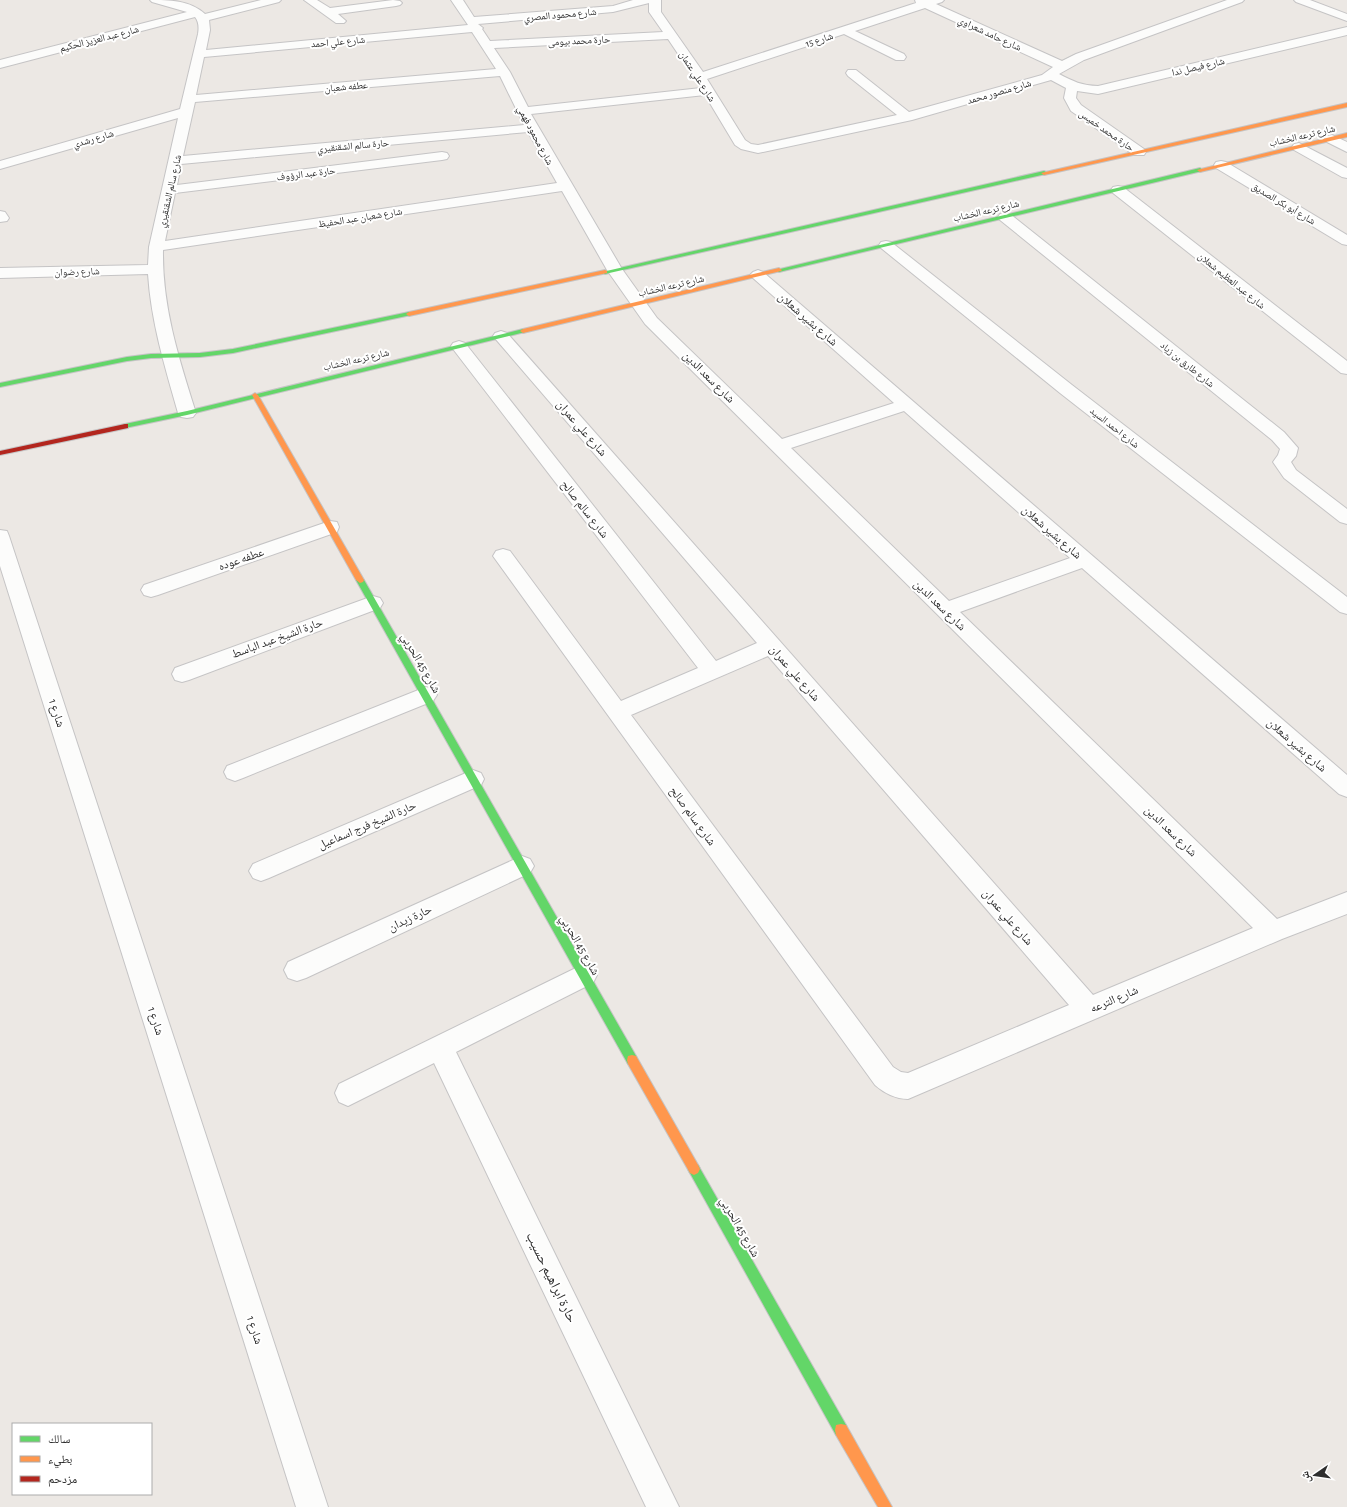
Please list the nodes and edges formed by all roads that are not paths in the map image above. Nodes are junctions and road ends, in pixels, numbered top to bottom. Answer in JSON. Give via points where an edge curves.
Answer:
{"nodes":[{"id":1,"x":156,"y":0,"type":"edge"},
{"id":2,"x":275,"y":0,"type":"edge"},
{"id":3,"x":310,"y":0,"type":"edge"},
{"id":4,"x":457,"y":0,"type":"edge"},
{"id":5,"x":646,"y":0,"type":"edge"},
{"id":6,"x":655,"y":0,"type":"edge"},
{"id":7,"x":938,"y":0,"type":"edge"},
{"id":8,"x":1238,"y":0,"type":"edge"},
{"id":9,"x":1300,"y":0,"type":"edge"},
{"id":10,"x":923,"y":2,"type":"edge"},
{"id":11,"x":396,"y":3,"type":"dead end"},
{"id":12,"x":621,"y":4,"type":"edge"},
{"id":13,"x":329,"y":12,"type":"junction"},
{"id":14,"x":200,"y":16,"type":"junction"},
{"id":15,"x":1347,"y":18,"type":"edge"},
{"id":16,"x":474,"y":24,"type":"junction"},
{"id":17,"x":845,"y":30,"type":"junction"},
{"id":18,"x":1347,"y":30,"type":"edge"},
{"id":19,"x":671,"y":35,"type":"junction"},
{"id":20,"x":361,"y":39,"type":"junction"},
{"id":21,"x":487,"y":45,"type":"junction"},
{"id":22,"x":199,"y":54,"type":"junction"},
{"id":23,"x":900,"y":57,"type":"dead end"},
{"id":24,"x":0,"y":64,"type":"edge"},
{"id":25,"x":1062,"y":66,"type":"junction"},
{"id":26,"x":504,"y":72,"type":"junction"},
{"id":27,"x":852,"y":73,"type":"dead end"},
{"id":28,"x":1051,"y":75,"type":"junction"},
{"id":29,"x":700,"y":77,"type":"junction"},
{"id":30,"x":1073,"y":87,"type":"junction"},
{"id":31,"x":708,"y":91,"type":"junction"},
{"id":32,"x":188,"y":105,"type":"junction"},
{"id":33,"x":1347,"y":105,"type":"edge"},
{"id":34,"x":523,"y":110,"type":"junction"},
{"id":35,"x":907,"y":117,"type":"junction"},
{"id":36,"x":532,"y":128,"type":"junction"},
{"id":37,"x":1347,"y":135,"type":"edge"},
{"id":38,"x":1332,"y":139,"type":"junction"},
{"id":39,"x":1299,"y":147,"type":"junction"},
{"id":40,"x":750,"y":148,"type":"joint"},
{"id":41,"x":1347,"y":148,"type":"edge"},
{"id":42,"x":1139,"y":152,"type":"junction"},
{"id":43,"x":442,"y":156,"type":"dead end"},
{"id":44,"x":175,"y":161,"type":"junction"},
{"id":45,"x":0,"y":165,"type":"edge"},
{"id":46,"x":1221,"y":165,"type":"junction"},
{"id":47,"x":1347,"y":174,"type":"edge"},
{"id":48,"x":564,"y":186,"type":"junction"},
{"id":49,"x":169,"y":190,"type":"junction"},
{"id":50,"x":1118,"y":190,"type":"junction"},
{"id":51,"x":1004,"y":217,"type":"junction"},
{"id":52,"x":1347,"y":241,"type":"edge"},
{"id":53,"x":886,"y":245,"type":"junction"},
{"id":54,"x":156,"y":247,"type":"junction"},
{"id":55,"x":155,"y":269,"type":"junction"},
{"id":56,"x":615,"y":270,"type":"junction"},
{"id":57,"x":0,"y":274,"type":"edge"},
{"id":58,"x":758,"y":275,"type":"junction"},
{"id":59,"x":638,"y":304,"type":"junction"},
{"id":60,"x":501,"y":336,"type":"junction"},
{"id":61,"x":459,"y":346,"type":"junction"},
{"id":62,"x":170,"y":355,"type":"junction"},
{"id":63,"x":1347,"y":369,"type":"edge"},
{"id":64,"x":0,"y":386,"type":"edge"},
{"id":65,"x":256,"y":395,"type":"junction"},
{"id":66,"x":906,"y":405,"type":"junction"},
{"id":67,"x":187,"y":413,"type":"junction"},
{"id":68,"x":778,"y":446,"type":"junction"},
{"id":69,"x":0,"y":453,"type":"edge"},
{"id":70,"x":1347,"y":518,"type":"edge"},
{"id":71,"x":330,"y":527,"type":"junction"},
{"id":72,"x":0,"y":536,"type":"edge"},
{"id":73,"x":503,"y":556,"type":"dead end"},
{"id":74,"x":1083,"y":560,"type":"junction"},
{"id":75,"x":150,"y":590,"type":"dead end"},
{"id":76,"x":373,"y":602,"type":"junction"},
{"id":77,"x":1347,"y":606,"type":"edge"},
{"id":78,"x":945,"y":610,"type":"junction"},
{"id":79,"x":771,"y":646,"type":"junction"},
{"id":80,"x":712,"y":671,"type":"junction"},
{"id":81,"x":182,"y":674,"type":"dead end"},
{"id":82,"x":426,"y":695,"type":"junction"},
{"id":83,"x":617,"y":712,"type":"junction"},
{"id":84,"x":235,"y":772,"type":"dead end"},
{"id":85,"x":473,"y":779,"type":"junction"},
{"id":86,"x":1347,"y":788,"type":"edge"},
{"id":87,"x":522,"y":866,"type":"junction"},
{"id":88,"x":261,"y":871,"type":"dead end"},
{"id":89,"x":1347,"y":903,"type":"edge"},
{"id":90,"x":1273,"y":931,"type":"junction"},
{"id":91,"x":298,"y":970,"type":"dead end"},
{"id":92,"x":584,"y":975,"type":"junction"},
{"id":93,"x":1089,"y":1009,"type":"junction"},
{"id":94,"x":440,"y":1047,"type":"junction"},
{"id":95,"x":884,"y":1076,"type":"joint"},
{"id":96,"x":348,"y":1094,"type":"dead end"},
{"id":97,"x":312,"y":1507,"type":"edge"},
{"id":98,"x":663,"y":1507,"type":"edge"},
{"id":99,"x":885,"y":1507,"type":"edge"}],
"edges":[{"from":1,"to":14,"type":"street","via":[[186,8]]},
{"from":2,"to":14,"type":"street","name":"شارع عبد العزيز الحكيم"},
{"from":3,"to":13,"type":"street"},
{"from":4,"to":16,"type":"street","name":"شارع محمود فهمي"},
{"from":5,"to":12,"type":"street","name":"شارع محمود المصري"},
{"from":6,"to":19,"type":"street","name":"شارع علي عثمان","via":[[654,9]]},
{"from":7,"to":10,"type":"street","name":"شارع 15"},
{"from":8,"to":25,"type":"street","name":"شارع منصور محمد","via":[[1080,57]]},
{"from":9,"to":15,"type":"street"},
{"from":10,"to":17,"type":"street","name":"شارع 15"},
{"from":10,"to":25,"type":"street","name":"شارع حامد شعراوي"},
{"from":11,"to":13,"type":"street"},
{"from":12,"to":16,"type":"street","name":"شارع محمود المصري"},
{"from":13,"to":20,"type":"street"},
{"from":14,"to":22,"type":"street","name":"شارع سالم الشقنقيري","via":[[204,27]]},
{"from":14,"to":24,"type":"street","name":"شارع عبد العزيز الحكيم"},
{"from":16,"to":20,"type":"street","name":"شارع علي احمد"},
{"from":16,"to":21,"type":"street","name":"شارع محمود فهمي"},
{"from":17,"to":23,"type":"street"},
{"from":17,"to":29,"type":"street","name":"شارع 15"},
{"from":18,"to":30,"type":"street","name":"شارع فيصل ندا","via":[[1103,89],[1084,90]]},
{"from":19,"to":21,"type":"street","name":"حارة محمد بيومى"},
{"from":19,"to":29,"type":"street","name":"شارع علي عثمان"},
{"from":20,"to":22,"type":"street","name":"شارع علي احمد"},
{"from":21,"to":26,"type":"street","name":"شارع محمود فهمي"},
{"from":22,"to":32,"type":"street","name":"شارع سالم الشقنقيري"},
{"from":25,"to":28,"type":"street","name":"شارع منصور محمد"},
{"from":26,"to":32,"type":"street","name":"عطفه شعبان"},
{"from":26,"to":34,"type":"street","name":"شارع محمود فهمي"},
{"from":27,"to":35,"type":"street"},
{"from":28,"to":30,"type":"street","name":"شارع فيصل ندا"},
{"from":28,"to":35,"type":"street","name":"شارع منصور محمد"},
{"from":29,"to":31,"type":"street","name":"شارع علي عثمان"},
{"from":30,"to":42,"type":"street","name":"حارة محمد خميس","via":[[1069,97],[1076,108]]},
{"from":31,"to":34,"type":"street"},
{"from":31,"to":40,"type":"street","name":"شارع علي عثمان","via":[[740,142]]},
{"from":32,"to":44,"type":"street","name":"شارع سالم الشقنقيري"},
{"from":32,"to":45,"type":"street","name":"شارع رشدي"},
{"from":33,"to":42,"type":"street","name":"شارع ترعه الخشاب"},
{"from":34,"to":36,"type":"street","name":"شارع محمود فهمي"},
{"from":35,"to":40,"type":"street","name":"شارع منصور محمد","via":[[758,149]]},
{"from":36,"to":44,"type":"street","name":"حارة سالم الشقنقيري"},
{"from":36,"to":48,"type":"street","name":"شارع محمود فهمي"},
{"from":37,"to":38,"type":"street","name":"شارع ترعه الخشاب"},
{"from":38,"to":39,"type":"street","name":"شارع ترعه الخشاب"},
{"from":38,"to":41,"type":"street"},
{"from":39,"to":46,"type":"street","name":"شارع ترعه الخشاب"},
{"from":39,"to":47,"type":"street"},
{"from":42,"to":56,"type":"street","name":"شارع ترعه الخشاب"},
{"from":43,"to":49,"type":"street","name":"حارة عبد الرؤوف"},
{"from":44,"to":49,"type":"street","name":"شارع سالم الشقنقيري"},
{"from":46,"to":50,"type":"street","name":"شارع ترعه الخشاب"},
{"from":46,"to":52,"type":"street","name":"شارع أبو بكر الصديق"},
{"from":48,"to":54,"type":"street","name":"شارع شعبان عبد الحفيظ"},
{"from":48,"to":56,"type":"street","name":"شارع محمود فهمي"},
{"from":49,"to":54,"type":"street","name":"شارع سالم الشقنقيري"},
{"from":50,"to":51,"type":"street","name":"شارع ترعه الخشاب"},
{"from":50,"to":63,"type":"street","name":"شارع عبد العظيم شعلان"},
{"from":51,"to":53,"type":"street","name":"شارع ترعه الخشاب"},
{"from":51,"to":70,"type":"street","name":"شارع طارق بن زياد","via":[[1278,436],[1288,448],[1287,456],[1282,462],[1283,466]]},
{"from":53,"to":58,"type":"street","name":"شارع ترعه الخشاب"},
{"from":53,"to":77,"type":"street","name":"شارع احمد السيد","via":[[1066,389]]},
{"from":54,"to":55,"type":"street","name":"شارع سالم الشقنقيري"},
{"from":55,"to":57,"type":"street","name":"شارع رضوان"},
{"from":55,"to":62,"type":"street","name":"شارع سالم الشقنقيري","via":[[157,298]]},
{"from":56,"to":59,"type":"street","name":"شارع سعد الدين"},
{"from":56,"to":62,"type":"street","name":"شارع ترعه الخشاب","via":[[233,351]]},
{"from":58,"to":59,"type":"street","name":"شارع ترعه الخشاب"},
{"from":58,"to":66,"type":"street","name":"شارع بشير شعلان"},
{"from":59,"to":60,"type":"street","name":"شارع ترعه الخشاب"},
{"from":59,"to":68,"type":"street","name":"شارع سعد الدين","via":[[651,321]]},
{"from":60,"to":61,"type":"street","name":"شارع ترعه الخشاب"},
{"from":60,"to":79,"type":"street","name":"شارع علي عمران"},
{"from":61,"to":65,"type":"street","name":"شارع ترعه الخشاب"},
{"from":61,"to":80,"type":"street","name":"شارع سالم صالح"},
{"from":62,"to":64,"type":"street","name":"شارع ترعه الخشاب","via":[[120,361]]},
{"from":62,"to":67,"type":"street","name":"شارع سالم الشقنقيري"},
{"from":65,"to":67,"type":"street","name":"شارع ترعه الخشاب"},
{"from":65,"to":71,"type":"street","name":"شارع 45 الحربي"},
{"from":66,"to":68,"type":"street"},
{"from":66,"to":74,"type":"street","name":"شارع بشير شعلان"},
{"from":67,"to":69,"type":"street","name":"شارع ترعه الخشاب"},
{"from":68,"to":78,"type":"street","name":"شارع سعد الدين"},
{"from":71,"to":75,"type":"street","name":"عطفه عوده"},
{"from":71,"to":76,"type":"street","name":"شارع 45 الحربي"},
{"from":72,"to":97,"type":"street","name":"شارع 1"},
{"from":73,"to":83,"type":"street","name":"شارع سالم صالح"},
{"from":74,"to":78,"type":"street"},
{"from":74,"to":86,"type":"street","name":"شارع بشير شعلان"},
{"from":76,"to":81,"type":"street","name":"حارة الشيخ عبد الباسط"},
{"from":76,"to":82,"type":"street","name":"شارع 45 الحربي"},
{"from":78,"to":90,"type":"street","name":"شارع سعد الدين"},
{"from":79,"to":80,"type":"street"},
{"from":79,"to":93,"type":"street","name":"شارع علي عمران"},
{"from":80,"to":83,"type":"street"},
{"from":82,"to":84,"type":"street"},
{"from":82,"to":85,"type":"street","name":"شارع 45 الحربي"},
{"from":83,"to":95,"type":"street","name":"شارع سالم صالح"},
{"from":85,"to":87,"type":"street","name":"شارع 45 الحربي"},
{"from":85,"to":88,"type":"street","name":"حارة الشيخ فرج اسماعيل"},
{"from":87,"to":91,"type":"street","name":"حارة زيدان"},
{"from":87,"to":92,"type":"street","name":"شارع 45 الحربي"},
{"from":89,"to":90,"type":"street","name":"شارع الترعه"},
{"from":90,"to":93,"type":"street","name":"شارع الترعه"},
{"from":92,"to":94,"type":"street"},
{"from":92,"to":99,"type":"street","name":"شارع 45 الحربي"},
{"from":93,"to":95,"type":"street","name":"شارع الترعه","via":[[908,1086],[892,1084]]},
{"from":94,"to":96,"type":"street"},
{"from":94,"to":98,"type":"street","name":"حارة ابراهيم حسيب"}]}
